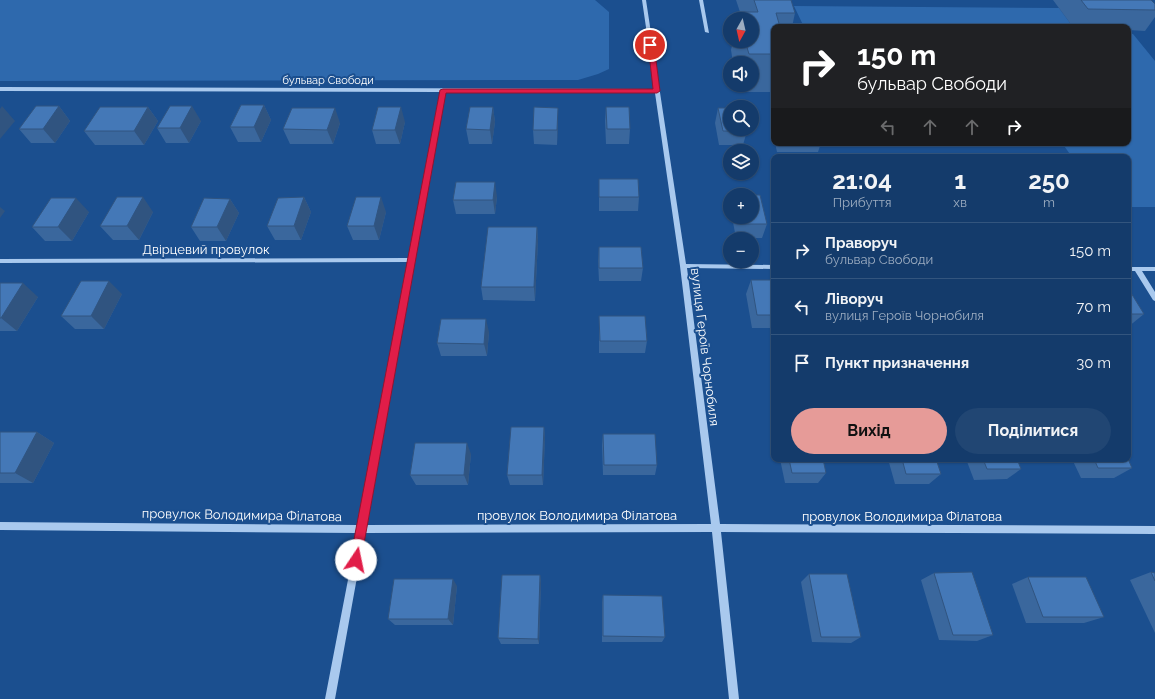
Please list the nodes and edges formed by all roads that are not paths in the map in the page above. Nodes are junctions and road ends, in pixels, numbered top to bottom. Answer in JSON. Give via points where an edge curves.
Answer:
{"nodes":[{"id":1,"x":644,"y":0,"type":"edge"},
{"id":2,"x":701,"y":0,"type":"edge"},
{"id":3,"x":707,"y":32,"type":"dead end"},
{"id":4,"x":0,"y":89,"type":"edge"},
{"id":5,"x":443,"y":90,"type":"junction"},
{"id":6,"x":657,"y":91,"type":"junction"},
{"id":7,"x":411,"y":260,"type":"junction"},
{"id":8,"x":0,"y":261,"type":"edge"},
{"id":9,"x":683,"y":266,"type":"junction"},
{"id":10,"x":771,"y":267,"type":"edge"},
{"id":11,"x":1131,"y":269,"type":"edge"},
{"id":12,"x":1137,"y":269,"type":"junction"},
{"id":13,"x":1155,"y":269,"type":"edge"},
{"id":14,"x":1155,"y":298,"type":"edge"},
{"id":15,"x":0,"y":526,"type":"edge"},
{"id":16,"x":716,"y":528,"type":"junction"},
{"id":17,"x":361,"y":529,"type":"junction"},
{"id":18,"x":1155,"y":530,"type":"edge"},
{"id":19,"x":330,"y":699,"type":"edge"},
{"id":20,"x":734,"y":699,"type":"edge"}],
"edges":[{"from":1,"to":6,"type":"street","name":"вулиця Героїв Чорнобиля"},
{"from":2,"to":3,"type":"street"},
{"from":4,"to":5,"type":"street","name":"бульвар Свободи"},
{"from":5,"to":6,"type":"street","name":"бульвар Свободи"},
{"from":5,"to":7,"type":"street"},
{"from":6,"to":9,"type":"street","name":"вулиця Героїв Чорнобиля"},
{"from":7,"to":8,"type":"street","name":"Двірцевий провулок"},
{"from":7,"to":17,"type":"street"},
{"from":9,"to":10,"type":"street"},
{"from":9,"to":16,"type":"street","name":"вулиця Героїв Чорнобиля"},
{"from":11,"to":12,"type":"street"},
{"from":12,"to":13,"type":"street"},
{"from":12,"to":14,"type":"street"},
{"from":15,"to":17,"type":"street","name":"провулок Володимира Філатова"},
{"from":16,"to":17,"type":"street","name":"провулок Володимира Філатова"},
{"from":16,"to":18,"type":"street","name":"провулок Володимира Філатова"},
{"from":16,"to":20,"type":"street","name":"вулиця Героїв Чорнобиля"},
{"from":17,"to":19,"type":"street"}]}
